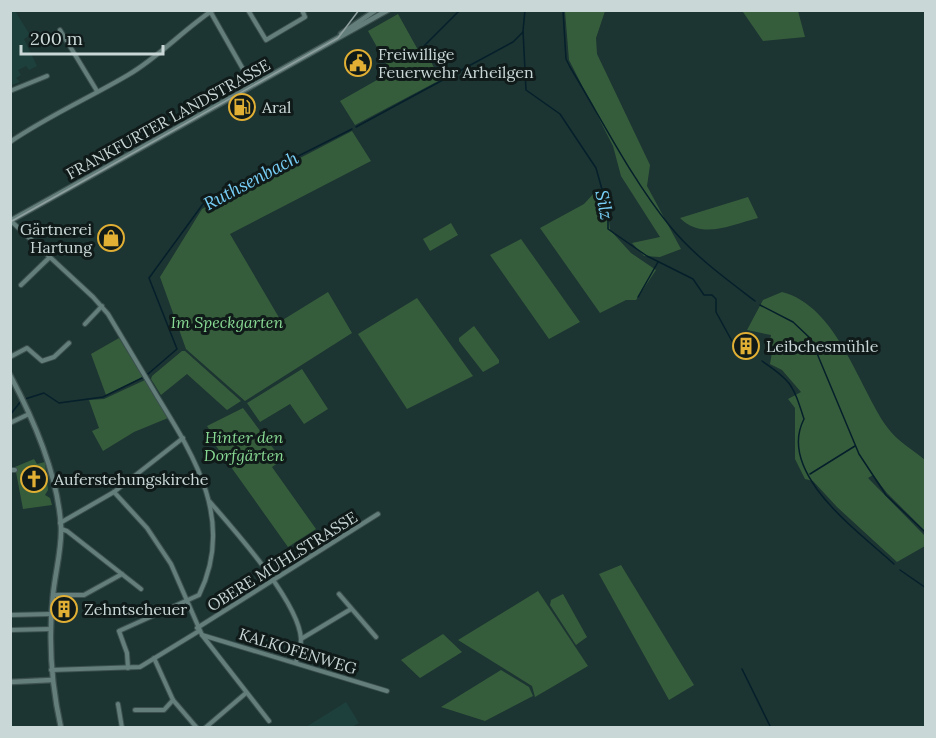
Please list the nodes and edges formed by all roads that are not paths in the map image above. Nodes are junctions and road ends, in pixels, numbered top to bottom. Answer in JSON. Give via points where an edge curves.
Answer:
{"nodes":[{"id":1,"x":248,"y":10,"type":"edge"},
{"id":2,"x":302,"y":10,"type":"edge"},
{"id":3,"x":376,"y":10,"type":"edge"},
{"id":4,"x":387,"y":10,"type":"edge"},
{"id":5,"x":211,"y":11,"type":"edge"},
{"id":6,"x":60,"y":30,"type":"dead end"},
{"id":7,"x":337,"y":37,"type":"junction"},
{"id":8,"x":47,"y":76,"type":"dead end"},
{"id":9,"x":252,"y":85,"type":"junction"},
{"id":10,"x":97,"y":91,"type":"junction"},
{"id":11,"x":10,"y":92,"type":"edge"},
{"id":12,"x":10,"y":141,"type":"edge"},
{"id":13,"x":11,"y":221,"type":"edge"},
{"id":14,"x":50,"y":257,"type":"junction"},
{"id":15,"x":21,"y":285,"type":"dead end"},
{"id":16,"x":102,"y":306,"type":"junction"},
{"id":17,"x":85,"y":324,"type":"dead end"},
{"id":18,"x":69,"y":343,"type":"dead end"},
{"id":19,"x":10,"y":357,"type":"edge"},
{"id":20,"x":10,"y":375,"type":"edge"},
{"id":21,"x":29,"y":414,"type":"junction"},
{"id":22,"x":10,"y":423,"type":"edge"},
{"id":23,"x":183,"y":438,"type":"junction"},
{"id":24,"x":114,"y":492,"type":"junction"},
{"id":25,"x":210,"y":502,"type":"junction"},
{"id":26,"x":378,"y":514,"type":"dead end"},
{"id":27,"x":60,"y":523,"type":"junction"},
{"id":28,"x":61,"y":529,"type":"junction"},
{"id":29,"x":122,"y":574,"type":"junction"},
{"id":30,"x":273,"y":581,"type":"junction"},
{"id":31,"x":141,"y":589,"type":"dead end"},
{"id":32,"x":339,"y":594,"type":"dead end"},
{"id":33,"x":53,"y":595,"type":"junction"},
{"id":34,"x":186,"y":601,"type":"junction"},
{"id":35,"x":351,"y":609,"type":"junction"},
{"id":36,"x":51,"y":614,"type":"junction"},
{"id":37,"x":10,"y":615,"type":"edge"},
{"id":38,"x":51,"y":629,"type":"junction"},
{"id":39,"x":10,"y":630,"type":"edge"},
{"id":40,"x":199,"y":631,"type":"junction"},
{"id":41,"x":376,"y":637,"type":"dead end"},
{"id":42,"x":301,"y":639,"type":"junction"},
{"id":43,"x":154,"y":658,"type":"junction"},
{"id":44,"x":296,"y":662,"type":"junction"},
{"id":45,"x":128,"y":668,"type":"junction"},
{"id":46,"x":51,"y":670,"type":"junction"},
{"id":47,"x":52,"y":680,"type":"junction"},
{"id":48,"x":10,"y":682,"type":"edge"},
{"id":49,"x":387,"y":691,"type":"dead end"},
{"id":50,"x":246,"y":693,"type":"junction"},
{"id":51,"x":173,"y":700,"type":"junction"},
{"id":52,"x":118,"y":704,"type":"dead end"},
{"id":53,"x":135,"y":710,"type":"dead end"},
{"id":54,"x":269,"y":721,"type":"dead end"},
{"id":55,"x":61,"y":728,"type":"edge"},
{"id":56,"x":122,"y":728,"type":"edge"},
{"id":57,"x":197,"y":728,"type":"edge"},
{"id":58,"x":205,"y":728,"type":"edge"}],
"edges":[{"from":1,"to":2,"type":"street","via":[[266,40],[305,17]]},
{"from":3,"to":7,"type":"street","name":"FRANKFURTER LANDSTRASSE"},
{"from":4,"to":7,"type":"street","name":"FRANKFURTER LANDSTRASSE"},
{"from":5,"to":9,"type":"street"},
{"from":5,"to":10,"type":"street","via":[[152,59]]},
{"from":6,"to":10,"type":"street"},
{"from":7,"to":9,"type":"street","name":"FRANKFURTER LANDSTRASSE"},
{"from":8,"to":11,"type":"street"},
{"from":9,"to":13,"type":"street","name":"FRANKFURTER LANDSTRASSE"},
{"from":10,"to":12,"type":"street"},
{"from":13,"to":14,"type":"street"},
{"from":14,"to":15,"type":"street"},
{"from":14,"to":16,"type":"street"},
{"from":16,"to":17,"type":"street"},
{"from":16,"to":23,"type":"street"},
{"from":18,"to":19,"type":"street","via":[[54,357],[42,361],[27,348]]},
{"from":20,"to":21,"type":"street"},
{"from":21,"to":22,"type":"street"},
{"from":21,"to":27,"type":"street","via":[[48,462]]},
{"from":23,"to":24,"type":"street"},
{"from":23,"to":25,"type":"street"},
{"from":24,"to":27,"type":"street"},
{"from":24,"to":34,"type":"street","via":[[158,544]]},
{"from":25,"to":30,"type":"street"},
{"from":25,"to":34,"type":"street","via":[[214,534],[208,578],[199,595]]},
{"from":26,"to":30,"type":"street","name":"OBERE MÜHLSTRASSE"},
{"from":27,"to":28,"type":"street"},
{"from":28,"to":29,"type":"street"},
{"from":28,"to":33,"type":"street"},
{"from":29,"to":31,"type":"street"},
{"from":29,"to":33,"type":"street","via":[[84,595]]},
{"from":30,"to":40,"type":"street","name":"OBERE MÜHLSTRASSE"},
{"from":30,"to":42,"type":"street"},
{"from":32,"to":35,"type":"street"},
{"from":33,"to":36,"type":"street"},
{"from":34,"to":40,"type":"street"},
{"from":34,"to":45,"type":"street","via":[[119,631]]},
{"from":35,"to":41,"type":"street"},
{"from":35,"to":42,"type":"street"},
{"from":36,"to":37,"type":"street"},
{"from":36,"to":38,"type":"street"},
{"from":38,"to":39,"type":"street"},
{"from":38,"to":46,"type":"street"},
{"from":40,"to":43,"type":"street","name":"OBERE MÜHLSTRASSE"},
{"from":40,"to":44,"type":"street","name":"KALKOFENWEG"},
{"from":40,"to":50,"type":"street"},
{"from":42,"to":44,"type":"street"},
{"from":43,"to":45,"type":"street","name":"OBERE MÜHLSTRASSE","via":[[140,667]]},
{"from":43,"to":51,"type":"street"},
{"from":44,"to":49,"type":"street","name":"KALKOFENWEG"},
{"from":45,"to":46,"type":"street","name":"OBERE MÜHLSTRASSE"},
{"from":46,"to":47,"type":"street"},
{"from":47,"to":48,"type":"street"},
{"from":47,"to":55,"type":"street"},
{"from":50,"to":54,"type":"street"},
{"from":50,"to":58,"type":"street"},
{"from":51,"to":53,"type":"street","via":[[164,710]]},
{"from":51,"to":57,"type":"street"},
{"from":52,"to":56,"type":"street"}]}
